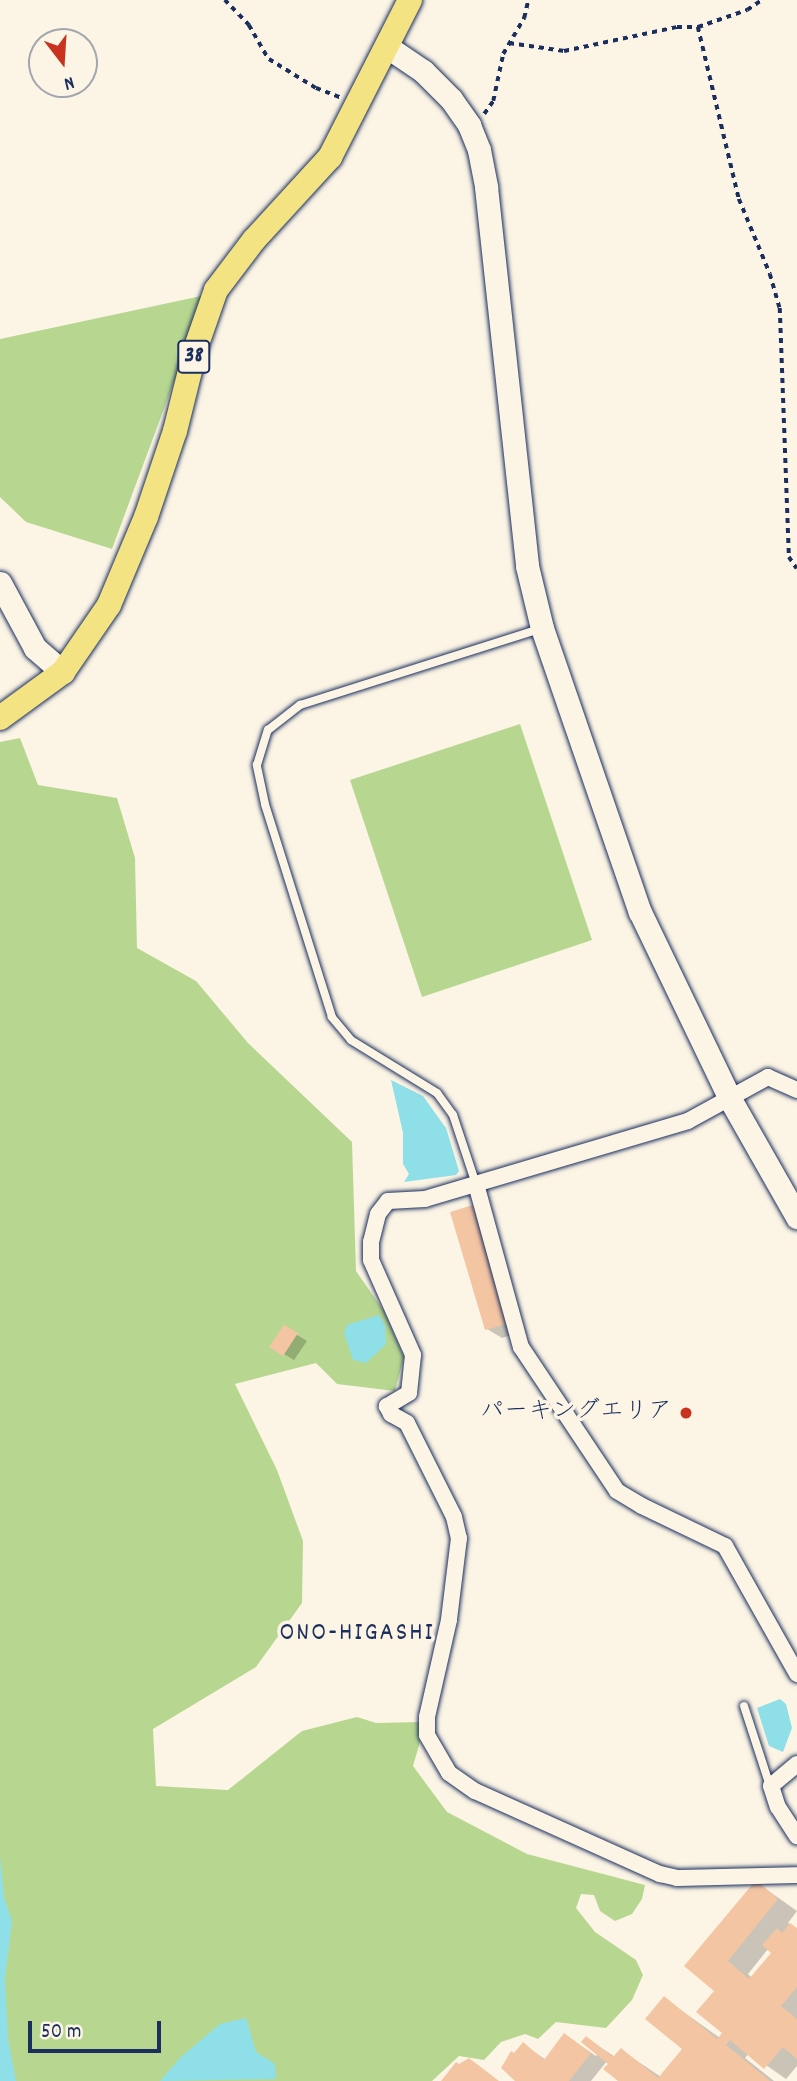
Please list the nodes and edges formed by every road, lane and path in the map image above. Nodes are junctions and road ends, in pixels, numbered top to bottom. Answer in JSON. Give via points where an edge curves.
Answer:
{"nodes":[{"id":1,"x":225,"y":0,"type":"edge"},
{"id":2,"x":410,"y":0,"type":"edge"},
{"id":3,"x":528,"y":0,"type":"edge"},
{"id":4,"x":762,"y":0,"type":"edge"},
{"id":5,"x":698,"y":27,"type":"junction"},
{"id":6,"x":509,"y":43,"type":"junction"},
{"id":7,"x":386,"y":46,"type":"junction"},
{"id":8,"x":358,"y":103,"type":"junction"},
{"id":9,"x":469,"y":125,"type":"junction"},
{"id":10,"x":797,"y":569,"type":"edge"},
{"id":11,"x":0,"y":583,"type":"edge"},
{"id":12,"x":542,"y":628,"type":"junction"},
{"id":13,"x":63,"y":672,"type":"junction"},
{"id":14,"x":0,"y":718,"type":"edge"},
{"id":15,"x":797,"y":1090,"type":"edge"},
{"id":16,"x":730,"y":1099,"type":"junction"},
{"id":17,"x":476,"y":1184,"type":"junction"},
{"id":18,"x":797,"y":1217,"type":"edge"},
{"id":19,"x":797,"y":1674,"type":"edge"},
{"id":20,"x":744,"y":1706,"type":"dead end"},
{"id":21,"x":797,"y":1764,"type":"edge"},
{"id":22,"x":771,"y":1786,"type":"junction"},
{"id":23,"x":797,"y":1836,"type":"edge"},
{"id":24,"x":797,"y":1875,"type":"edge"}],
"edges":[{"from":1,"to":8,"type":"path","via":[[249,25],[270,59],[316,88]]},
{"from":2,"to":7,"type":"main road","number":"38"},
{"from":3,"to":6,"type":"path"},
{"from":4,"to":5,"type":"path"},
{"from":5,"to":6,"type":"path","via":[[677,27],[564,51]]},
{"from":5,"to":10,"type":"path","via":[[739,200],[780,308],[789,556]]},
{"from":6,"to":9,"type":"path","via":[[493,101],[484,115]]},
{"from":7,"to":8,"type":"main road","number":"38"},
{"from":7,"to":9,"type":"street","via":[[424,71]]},
{"from":8,"to":13,"type":"main road","number":"38","via":[[330,157],[254,240],[216,290],[146,517],[109,605]]},
{"from":9,"to":12,"type":"street","via":[[486,187],[527,566]]},
{"from":11,"to":13,"type":"street","via":[[35,648]]},
{"from":12,"to":16,"type":"street","via":[[640,912]]},
{"from":12,"to":17,"type":"lane","via":[[300,705],[268,730],[257,765],[332,1017],[351,1040],[436,1093],[453,1115]]},
{"from":13,"to":14,"type":"main road","number":"38"},
{"from":15,"to":16,"type":"street","via":[[768,1077]]},
{"from":16,"to":17,"type":"street","via":[[688,1121]]},
{"from":16,"to":18,"type":"street"},
{"from":17,"to":19,"type":"street","via":[[522,1347],[617,1491],[725,1546]]},
{"from":17,"to":24,"type":"street","via":[[425,1199],[388,1201],[378,1214],[371,1242],[372,1259],[413,1355],[409,1393],[387,1406],[407,1423],[454,1517],[459,1538],[427,1735],[449,1773],[475,1791],[660,1874],[677,1878]]},
{"from":20,"to":22,"type":"lane"},
{"from":21,"to":22,"type":"street"},
{"from":22,"to":23,"type":"street"}]}
